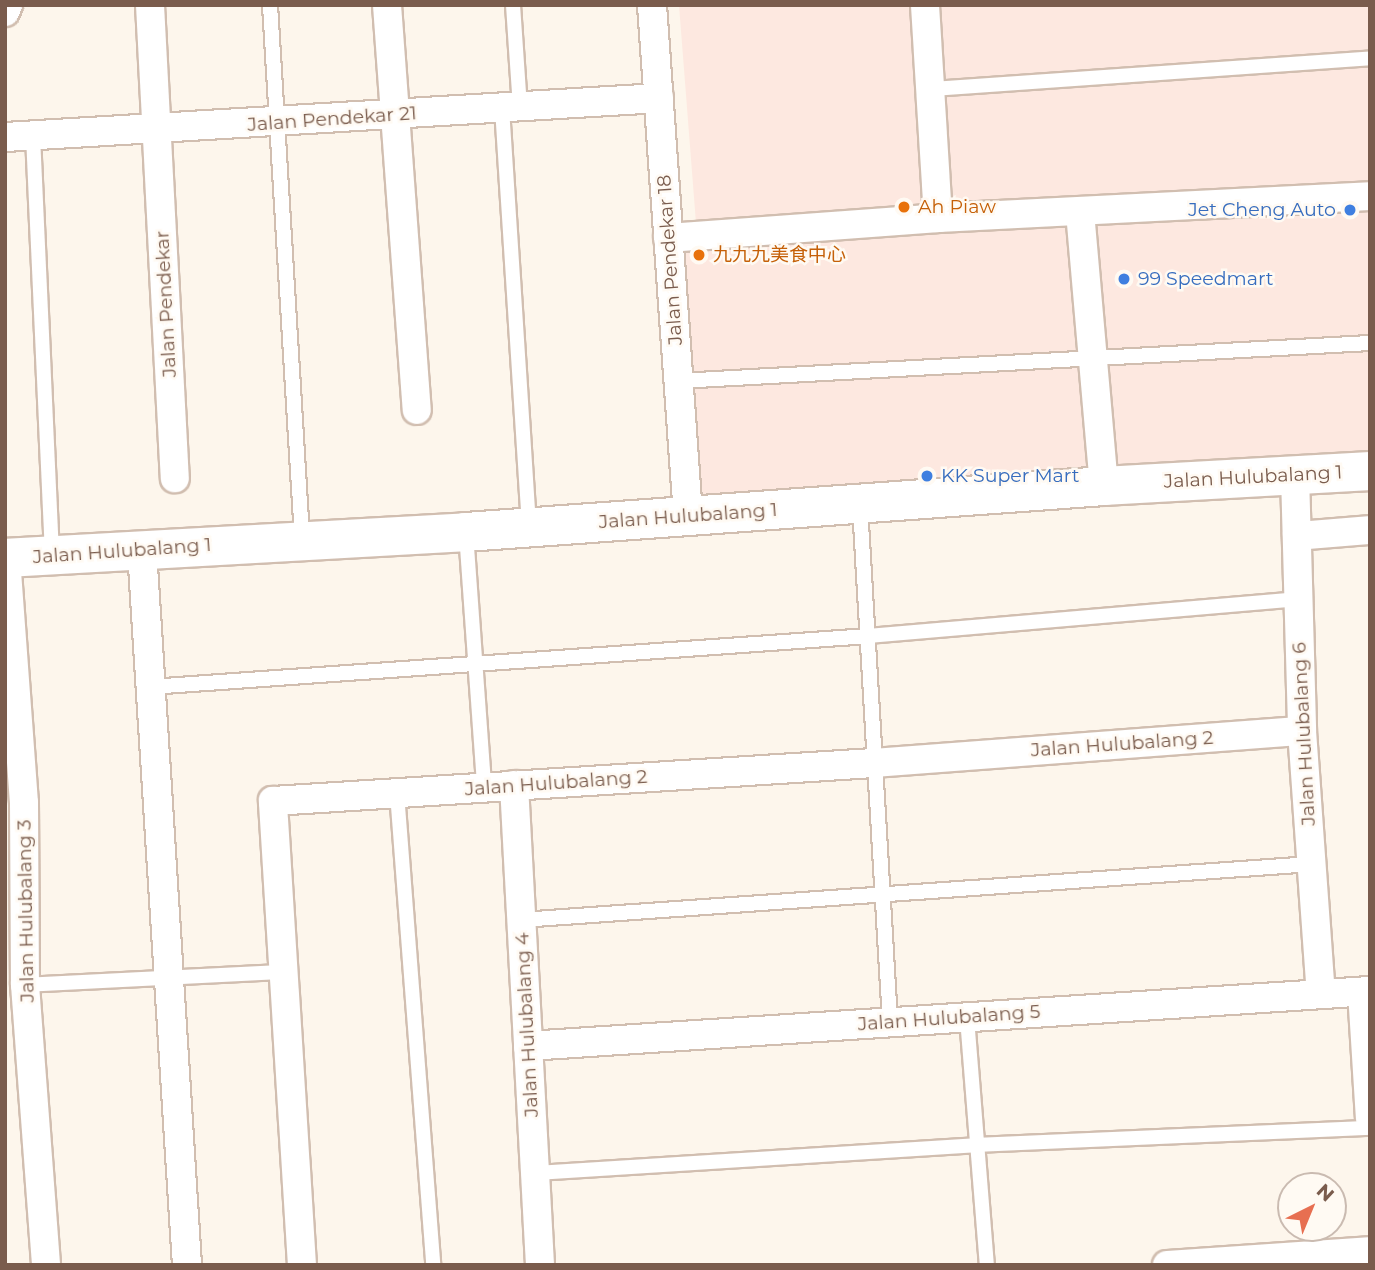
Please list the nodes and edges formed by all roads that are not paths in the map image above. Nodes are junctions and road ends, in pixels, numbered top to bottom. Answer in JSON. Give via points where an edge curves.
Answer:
{"nodes":[{"id":1,"x":8,"y":5,"type":"edge"},
{"id":2,"x":150,"y":5,"type":"edge"},
{"id":3,"x":270,"y":5,"type":"edge"},
{"id":4,"x":387,"y":5,"type":"edge"},
{"id":5,"x":513,"y":5,"type":"edge"},
{"id":6,"x":652,"y":5,"type":"edge"},
{"id":7,"x":925,"y":5,"type":"edge"},
{"id":8,"x":5,"y":12,"type":"edge"},
{"id":9,"x":1370,"y":58,"type":"edge"},
{"id":10,"x":932,"y":89,"type":"junction"},
{"id":11,"x":659,"y":98,"type":"junction"},
{"id":12,"x":511,"y":107,"type":"junction"},
{"id":13,"x":395,"y":115,"type":"junction"},
{"id":14,"x":275,"y":122,"type":"junction"},
{"id":15,"x":158,"y":130,"type":"junction"},
{"id":16,"x":5,"y":136,"type":"edge"},
{"id":17,"x":33,"y":136,"type":"junction"},
{"id":18,"x":1370,"y":196,"type":"edge"},
{"id":19,"x":1080,"y":212,"type":"junction"},
{"id":20,"x":938,"y":218,"type":"junction"},
{"id":21,"x":668,"y":237,"type":"junction"},
{"id":22,"x":1370,"y":343,"type":"edge"},
{"id":23,"x":1095,"y":358,"type":"junction"},
{"id":24,"x":679,"y":381,"type":"junction"},
{"id":25,"x":417,"y":410,"type":"dead end"},
{"id":26,"x":1370,"y":471,"type":"edge"},
{"id":27,"x":1295,"y":475,"type":"junction"},
{"id":28,"x":175,"y":478,"type":"dead end"},
{"id":29,"x":1104,"y":486,"type":"junction"},
{"id":30,"x":860,"y":506,"type":"junction"},
{"id":31,"x":688,"y":516,"type":"junction"},
{"id":32,"x":530,"y":527,"type":"junction"},
{"id":33,"x":1370,"y":530,"type":"edge"},
{"id":34,"x":466,"y":532,"type":"junction"},
{"id":35,"x":1297,"y":536,"type":"junction"},
{"id":36,"x":303,"y":540,"type":"junction"},
{"id":37,"x":142,"y":550,"type":"junction"},
{"id":38,"x":52,"y":555,"type":"junction"},
{"id":39,"x":6,"y":558,"type":"edge"},
{"id":40,"x":1298,"y":598,"type":"junction"},
{"id":41,"x":869,"y":636,"type":"junction"},
{"id":42,"x":475,"y":666,"type":"junction"},
{"id":43,"x":150,"y":687,"type":"junction"},
{"id":44,"x":11,"y":696,"type":"edge"},
{"id":45,"x":1302,"y":731,"type":"junction"},
{"id":46,"x":874,"y":763,"type":"junction"},
{"id":47,"x":514,"y":785,"type":"junction"},
{"id":48,"x":484,"y":787,"type":"junction"},
{"id":49,"x":397,"y":793,"type":"junction"},
{"id":50,"x":15,"y":803,"type":"edge"},
{"id":51,"x":1311,"y":864,"type":"junction"},
{"id":52,"x":881,"y":894,"type":"junction"},
{"id":53,"x":521,"y":920,"type":"junction"},
{"id":54,"x":284,"y":972,"type":"junction"},
{"id":55,"x":169,"y":979,"type":"junction"},
{"id":56,"x":25,"y":985,"type":"junction"},
{"id":57,"x":1366,"y":992,"type":"edge"},
{"id":58,"x":1321,"y":993,"type":"junction"},
{"id":59,"x":967,"y":1018,"type":"junction"},
{"id":60,"x":890,"y":1022,"type":"junction"},
{"id":61,"x":528,"y":1046,"type":"junction"},
{"id":62,"x":1370,"y":1118,"type":"edge"},
{"id":63,"x":1370,"y":1128,"type":"edge"},
{"id":64,"x":976,"y":1145,"type":"junction"},
{"id":65,"x":535,"y":1173,"type":"junction"},
{"id":66,"x":1370,"y":1251,"type":"edge"},
{"id":67,"x":46,"y":1265,"type":"edge"},
{"id":68,"x":187,"y":1265,"type":"edge"},
{"id":69,"x":302,"y":1265,"type":"edge"},
{"id":70,"x":433,"y":1265,"type":"edge"},
{"id":71,"x":540,"y":1265,"type":"edge"},
{"id":72,"x":987,"y":1265,"type":"edge"},
{"id":73,"x":1167,"y":1265,"type":"edge"}],
"edges":[{"from":1,"to":8,"type":"street"},
{"from":2,"to":15,"type":"street","name":"Jalan Pendekar"},
{"from":3,"to":14,"type":"lane"},
{"from":4,"to":13,"type":"street"},
{"from":5,"to":12,"type":"lane"},
{"from":6,"to":11,"type":"street","name":"Jalan Pendekar 18"},
{"from":7,"to":10,"type":"street"},
{"from":9,"to":10,"type":"lane"},
{"from":10,"to":20,"type":"street"},
{"from":11,"to":12,"type":"street","name":"Jalan Pendekar 21"},
{"from":11,"to":21,"type":"street","name":"Jalan Pendekar 18"},
{"from":12,"to":13,"type":"street","name":"Jalan Pendekar 21"},
{"from":12,"to":32,"type":"lane"},
{"from":13,"to":14,"type":"street","name":"Jalan Pendekar 21"},
{"from":13,"to":25,"type":"street"},
{"from":14,"to":15,"type":"street","name":"Jalan Pendekar 21"},
{"from":14,"to":36,"type":"lane"},
{"from":15,"to":17,"type":"street","name":"Jalan Pendekar 21"},
{"from":15,"to":28,"type":"street","name":"Jalan Pendekar"},
{"from":16,"to":17,"type":"street","name":"Jalan Pendekar 21"},
{"from":17,"to":38,"type":"lane"},
{"from":18,"to":19,"type":"street"},
{"from":19,"to":20,"type":"street"},
{"from":19,"to":23,"type":"street"},
{"from":20,"to":21,"type":"street"},
{"from":21,"to":24,"type":"street","name":"Jalan Pendekar 18"},
{"from":22,"to":23,"type":"lane"},
{"from":23,"to":24,"type":"lane"},
{"from":23,"to":29,"type":"street"},
{"from":24,"to":31,"type":"street","name":"Jalan Pendekar 18"},
{"from":26,"to":27,"type":"street","name":"Jalan Hulubalang 1"},
{"from":27,"to":29,"type":"street","name":"Jalan Hulubalang 1"},
{"from":27,"to":35,"type":"street","name":"Jalan Hulubalang 6"},
{"from":29,"to":30,"type":"street","name":"Jalan Hulubalang 1"},
{"from":30,"to":31,"type":"street","name":"Jalan Hulubalang 1"},
{"from":30,"to":41,"type":"lane"},
{"from":31,"to":32,"type":"street","name":"Jalan Hulubalang 1"},
{"from":32,"to":34,"type":"street","name":"Jalan Hulubalang 1"},
{"from":33,"to":35,"type":"street"},
{"from":34,"to":36,"type":"street","name":"Jalan Hulubalang 1"},
{"from":34,"to":42,"type":"lane"},
{"from":35,"to":40,"type":"street","name":"Jalan Hulubalang 6"},
{"from":36,"to":37,"type":"street","name":"Jalan Hulubalang 1"},
{"from":37,"to":38,"type":"street","name":"Jalan Hulubalang 1"},
{"from":37,"to":43,"type":"street"},
{"from":38,"to":39,"type":"street","name":"Jalan Hulubalang 1"},
{"from":39,"to":44,"type":"street","name":"Jalan Hulubalang 3"},
{"from":40,"to":41,"type":"lane"},
{"from":40,"to":45,"type":"street","name":"Jalan Hulubalang 6"},
{"from":41,"to":42,"type":"lane"},
{"from":41,"to":46,"type":"lane"},
{"from":42,"to":43,"type":"lane"},
{"from":42,"to":48,"type":"lane"},
{"from":43,"to":55,"type":"street"},
{"from":44,"to":50,"type":"street","name":"Jalan Hulubalang 3"},
{"from":45,"to":46,"type":"street","name":"Jalan Hulubalang 2"},
{"from":45,"to":51,"type":"street","name":"Jalan Hulubalang 6"},
{"from":46,"to":47,"type":"street","name":"Jalan Hulubalang 2"},
{"from":46,"to":52,"type":"lane"},
{"from":47,"to":48,"type":"street","name":"Jalan Hulubalang 2"},
{"from":47,"to":53,"type":"street","name":"Jalan Hulubalang 4"},
{"from":48,"to":49,"type":"street","name":"Jalan Hulubalang 2"},
{"from":49,"to":54,"type":"street","name":"Jalan Hulubalang 2","via":[[274,802]]},
{"from":49,"to":70,"type":"lane"},
{"from":50,"to":56,"type":"street","name":"Jalan Hulubalang 3"},
{"from":51,"to":52,"type":"lane"},
{"from":51,"to":58,"type":"street","name":"Jalan Hulubalang 6"},
{"from":52,"to":53,"type":"lane"},
{"from":52,"to":60,"type":"lane"},
{"from":53,"to":61,"type":"street","name":"Jalan Hulubalang 4"},
{"from":54,"to":55,"type":"lane"},
{"from":54,"to":69,"type":"street","name":"Jalan Hulubalang 2"},
{"from":55,"to":56,"type":"lane"},
{"from":55,"to":68,"type":"street"},
{"from":56,"to":67,"type":"street","name":"Jalan Hulubalang 3"},
{"from":57,"to":58,"type":"street","name":"Jalan Hulubalang 5"},
{"from":57,"to":62,"type":"street"},
{"from":58,"to":59,"type":"street","name":"Jalan Hulubalang 5"},
{"from":59,"to":60,"type":"street","name":"Jalan Hulubalang 5"},
{"from":59,"to":64,"type":"lane"},
{"from":60,"to":61,"type":"street","name":"Jalan Hulubalang 5"},
{"from":61,"to":65,"type":"street","name":"Jalan Hulubalang 4"},
{"from":63,"to":64,"type":"lane"},
{"from":64,"to":65,"type":"lane"},
{"from":64,"to":72,"type":"lane"},
{"from":65,"to":71,"type":"street","name":"Jalan Hulubalang 4"},
{"from":66,"to":73,"type":"street"}]}
